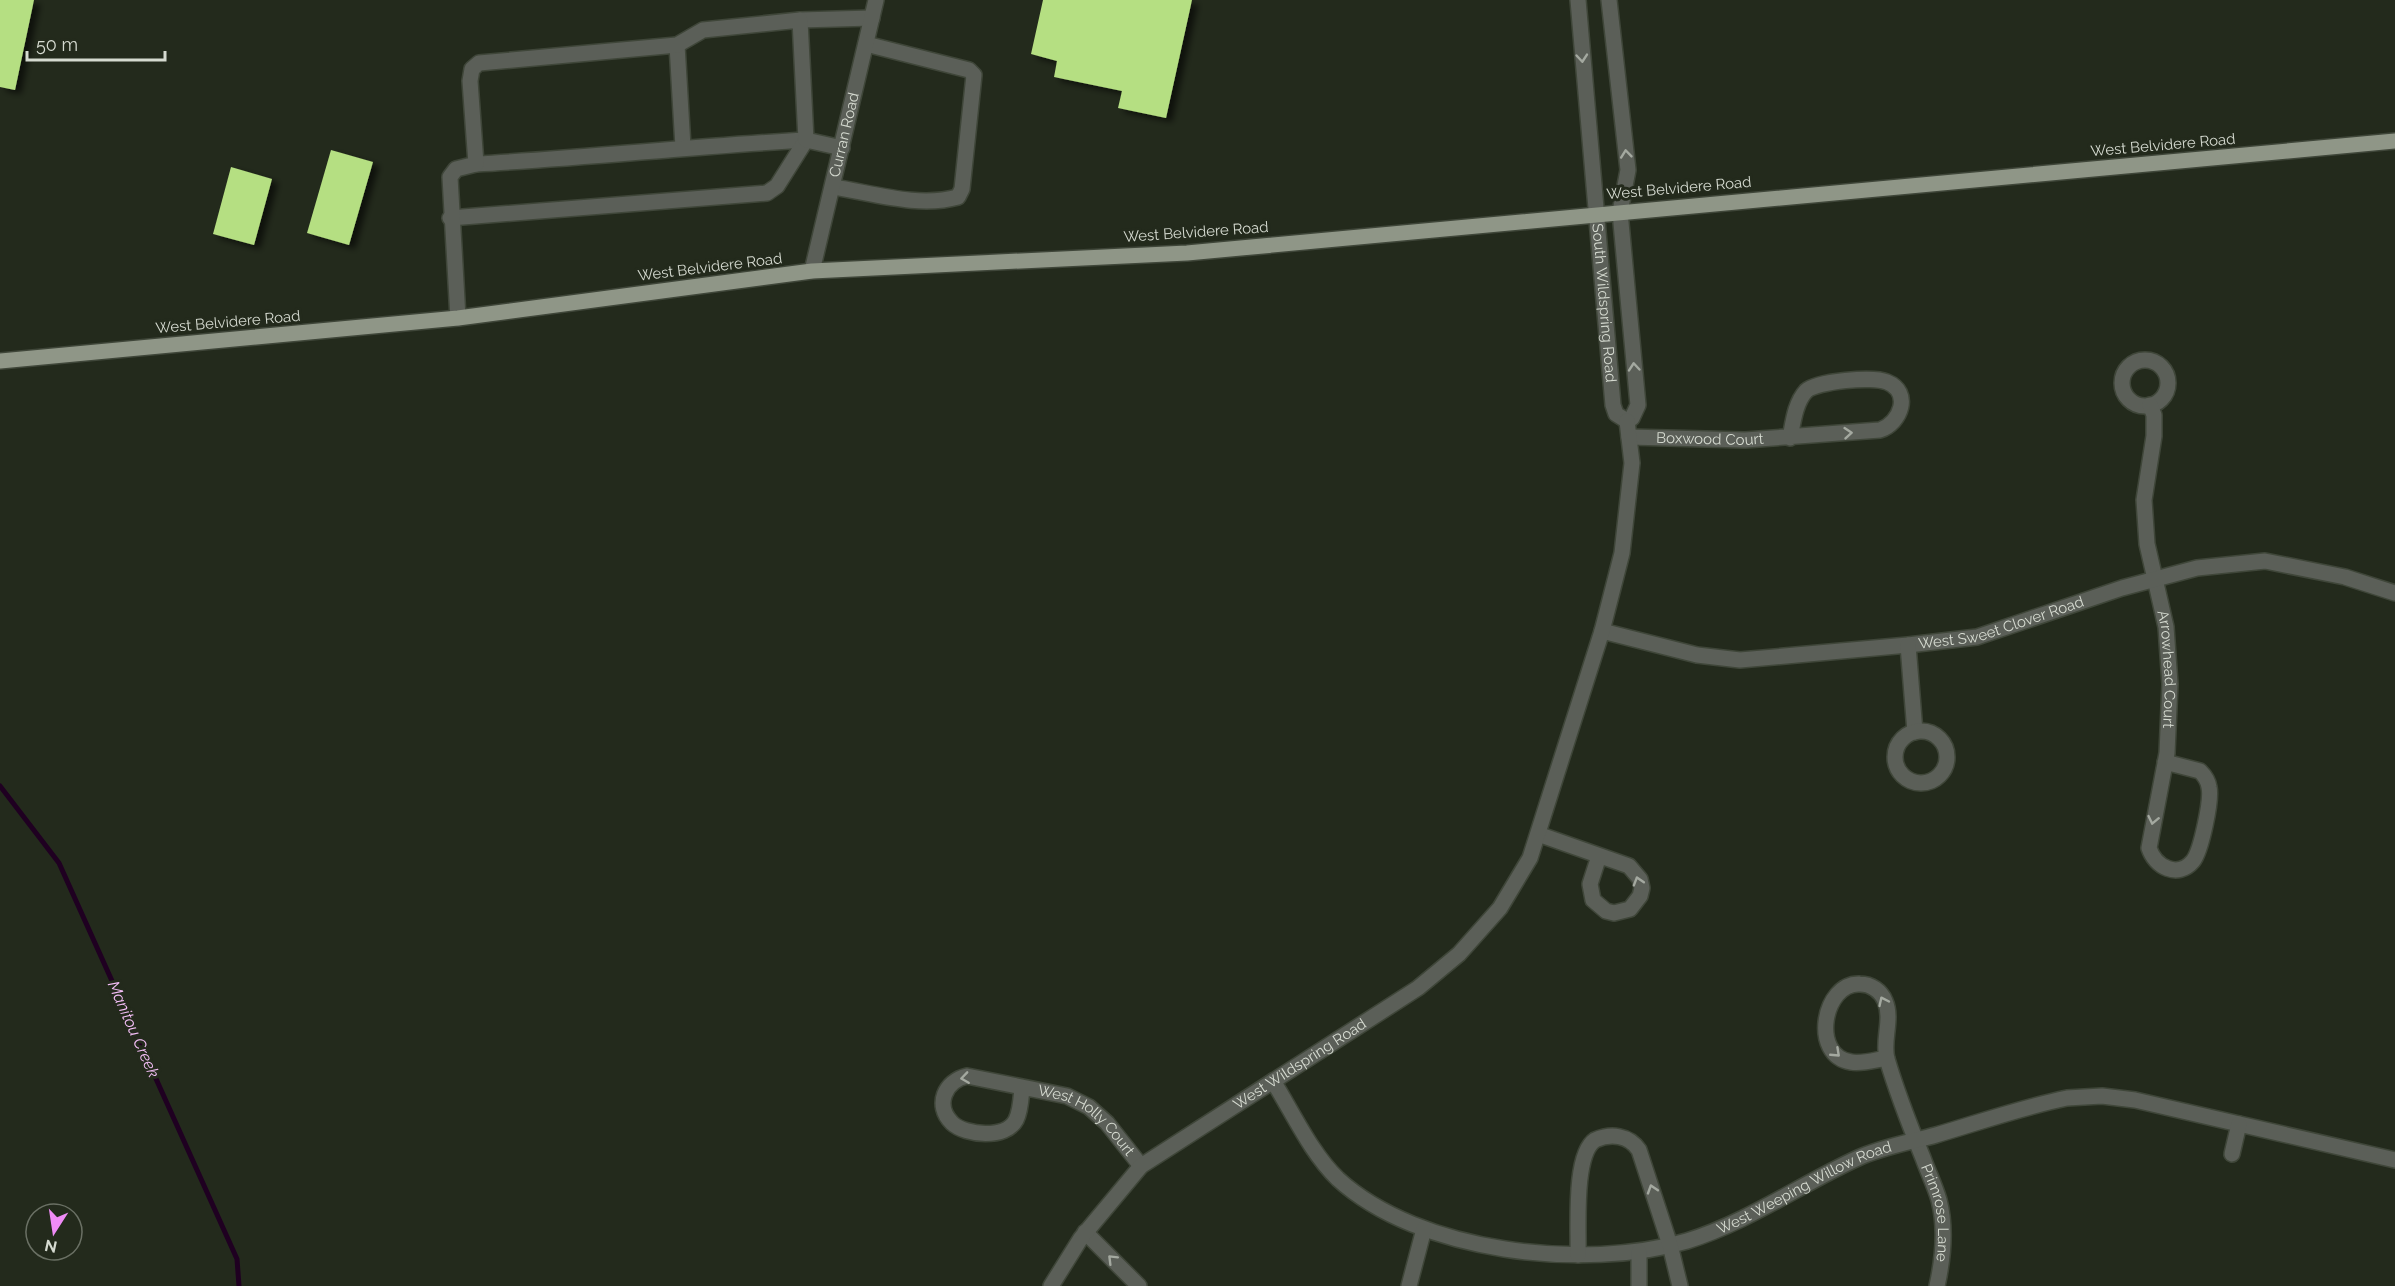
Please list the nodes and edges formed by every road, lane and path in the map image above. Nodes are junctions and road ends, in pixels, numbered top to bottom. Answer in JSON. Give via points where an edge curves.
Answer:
{"nodes":[{"id":1,"x":876,"y":0,"type":"edge"},
{"id":2,"x":1578,"y":0,"type":"edge"},
{"id":3,"x":1609,"y":0,"type":"edge"},
{"id":4,"x":872,"y":18,"type":"junction"},
{"id":5,"x":800,"y":20,"type":"junction"},
{"id":6,"x":866,"y":44,"type":"junction"},
{"id":7,"x":677,"y":45,"type":"junction"},
{"id":8,"x":806,"y":140,"type":"junction"},
{"id":9,"x":2395,"y":141,"type":"edge"},
{"id":10,"x":683,"y":147,"type":"junction"},
{"id":11,"x":842,"y":148,"type":"junction"},
{"id":12,"x":476,"y":164,"type":"junction"},
{"id":13,"x":833,"y":187,"type":"junction"},
{"id":14,"x":1620,"y":212,"type":"junction"},
{"id":15,"x":1595,"y":214,"type":"junction"},
{"id":16,"x":450,"y":218,"type":"junction"},
{"id":17,"x":812,"y":272,"type":"junction"},
{"id":18,"x":458,"y":318,"type":"junction"},
{"id":19,"x":0,"y":361,"type":"edge"},
{"id":20,"x":2150,"y":405,"type":"dead end"},
{"id":21,"x":1627,"y":421,"type":"junction"},
{"id":22,"x":1629,"y":437,"type":"junction"},
{"id":23,"x":1790,"y":438,"type":"junction"},
{"id":24,"x":2155,"y":579,"type":"junction"},
{"id":25,"x":2395,"y":593,"type":"edge"},
{"id":26,"x":1602,"y":631,"type":"junction"},
{"id":27,"x":1908,"y":645,"type":"junction"},
{"id":28,"x":1915,"y":732,"type":"dead end"},
{"id":29,"x":2165,"y":762,"type":"junction"},
{"id":30,"x":1538,"y":834,"type":"junction"},
{"id":31,"x":1599,"y":856,"type":"dead end"},
{"id":32,"x":1887,"y":1058,"type":"junction"},
{"id":33,"x":1273,"y":1081,"type":"junction"},
{"id":34,"x":1022,"y":1087,"type":"junction"},
{"id":35,"x":2239,"y":1124,"type":"junction"},
{"id":36,"x":1916,"y":1141,"type":"junction"},
{"id":37,"x":2232,"y":1154,"type":"dead end"},
{"id":38,"x":2395,"y":1160,"type":"edge"},
{"id":39,"x":1142,"y":1166,"type":"junction"},
{"id":40,"x":1424,"y":1228,"type":"junction"},
{"id":41,"x":1085,"y":1232,"type":"junction"},
{"id":42,"x":1670,"y":1245,"type":"junction"},
{"id":43,"x":1639,"y":1252,"type":"junction"},
{"id":44,"x":1578,"y":1256,"type":"junction"},
{"id":45,"x":1051,"y":1286,"type":"edge"},
{"id":46,"x":1138,"y":1286,"type":"edge"},
{"id":47,"x":1408,"y":1286,"type":"edge"},
{"id":48,"x":1639,"y":1286,"type":"edge"},
{"id":49,"x":1680,"y":1286,"type":"edge"},
{"id":50,"x":1937,"y":1286,"type":"edge"}],
"edges":[{"from":1,"to":4,"type":"street","name":"Curran Road"},
{"from":2,"to":15,"type":"street","name":"South Wildspring Road","one_way":true},
{"from":14,"to":3,"type":"street","name":"South Wildspring Road","one_way":true,"via":[[1628,170]]},
{"from":4,"to":5,"type":"street"},
{"from":4,"to":6,"type":"street","name":"Curran Road"},
{"from":5,"to":7,"type":"street","via":[[703,30]]},
{"from":5,"to":8,"type":"street"},
{"from":6,"to":11,"type":"street","name":"Curran Road"},
{"from":6,"to":13,"type":"street","via":[[969,70],[974,75],[962,189],[958,197],[947,200],[910,200]]},
{"from":7,"to":10,"type":"street"},
{"from":7,"to":12,"type":"street","via":[[479,63],[472,69],[470,81]]},
{"from":8,"to":10,"type":"street"},
{"from":8,"to":11,"type":"street"},
{"from":8,"to":16,"type":"street","via":[[777,186],[767,193]]},
{"from":9,"to":14,"type":"main road","name":"West Belvidere Road"},
{"from":10,"to":12,"type":"street"},
{"from":11,"to":13,"type":"street","name":"Curran Road"},
{"from":12,"to":16,"type":"street","via":[[456,169],[450,177]]},
{"from":13,"to":17,"type":"street","name":"Curran Road"},
{"from":14,"to":15,"type":"main road","name":"West Belvidere Road"},
{"from":21,"to":14,"type":"street","name":"South Wildspring Road","one_way":true,"via":[[1638,405]]},
{"from":15,"to":17,"type":"main road","name":"West Belvidere Road","via":[[1187,253]]},
{"from":15,"to":21,"type":"street","name":"South Wildspring Road","via":[[1613,405],[1616,414]]},
{"from":16,"to":18,"type":"street"},
{"from":17,"to":18,"type":"main road","name":"West Belvidere Road"},
{"from":18,"to":19,"type":"main road","name":"West Belvidere Road"},
{"from":20,"to":24,"type":"street","name":"Arrowhead Court","via":[[2154,436],[2144,500],[2147,544]]},
{"from":21,"to":22,"type":"street","name":"South Wildspring Road"},
{"from":22,"to":23,"type":"street","name":"Boxwood Court","via":[[1708,441]]},
{"from":22,"to":26,"type":"street","name":"South Wildspring Road","via":[[1632,463],[1622,553]]},
{"from":23,"to":23,"type":"street","name":"Boxwood Court","one_way":true,"via":[[1890,426],[1898,418],[1897,389],[1877,379],[1820,384],[1808,389],[1801,398]]},
{"from":24,"to":25,"type":"street","name":"West Sweet Clover Road","via":[[2197,568],[2265,561],[2336,574]]},
{"from":24,"to":27,"type":"street","name":"West Sweet Clover Road","via":[[1977,637]]},
{"from":24,"to":29,"type":"street","name":"Arrowhead Court","via":[[2166,627],[2170,684]]},
{"from":26,"to":27,"type":"street","name":"West Sweet Clover Road","via":[[1697,655],[1740,660]]},
{"from":26,"to":30,"type":"street","name":"South Wildspring Road"},
{"from":27,"to":28,"type":"street"},
{"from":29,"to":29,"type":"street","name":"Arrowhead Court","one_way":true,"via":[[2149,848],[2156,863],[2178,870],[2197,854],[2209,785],[2200,771]]},
{"from":30,"to":31,"type":"street"},
{"from":30,"to":33,"type":"street","name":"West Wildspring Road","via":[[1530,858],[1500,908],[1459,954],[1418,988]]},
{"from":32,"to":32,"type":"street","one_way":true,"via":[[1884,999],[1870,986],[1851,985],[1843,989],[1832,1003],[1826,1027],[1830,1050],[1854,1062]]},
{"from":32,"to":36,"type":"street","name":"Primrose Lane"},
{"from":33,"to":39,"type":"street","name":"West Wildspring Road"},
{"from":33,"to":40,"type":"street","name":"West Weeping Willow Road","via":[[1337,1178],[1390,1216]]},
{"from":34,"to":34,"type":"street","name":"West Holly Court","one_way":true,"via":[[972,1076],[959,1078],[946,1088],[945,1112],[958,1127],[989,1134],[998,1132],[1015,1121]]},
{"from":34,"to":39,"type":"street","name":"West Holly Court","via":[[1067,1096],[1089,1107]]},
{"from":35,"to":36,"type":"street","name":"West Weeping Willow Road","via":[[2102,1096],[2048,1102]]},
{"from":35,"to":37,"type":"street"},
{"from":35,"to":38,"type":"street","name":"West Weeping Willow Road"},
{"from":36,"to":42,"type":"street","name":"West Weeping Willow Road","via":[[1860,1157],[1713,1231]]},
{"from":36,"to":50,"type":"street","name":"Primrose Lane","via":[[1939,1201],[1942,1235]]},
{"from":39,"to":41,"type":"street","name":"West Wildspring Road"},
{"from":40,"to":44,"type":"street","name":"West Weeping Willow Road","via":[[1500,1248]]},
{"from":40,"to":47,"type":"street"},
{"from":41,"to":45,"type":"street","name":"West Wildspring Road"},
{"from":46,"to":41,"type":"street","one_way":true},
{"from":42,"to":43,"type":"street","name":"West Weeping Willow Road"},
{"from":42,"to":44,"type":"street","one_way":true,"via":[[1639,1150],[1619,1136],[1608,1137],[1590,1144],[1583,1161]]},
{"from":42,"to":49,"type":"street"},
{"from":43,"to":44,"type":"street","name":"West Weeping Willow Road"},
{"from":43,"to":48,"type":"street"}]}
